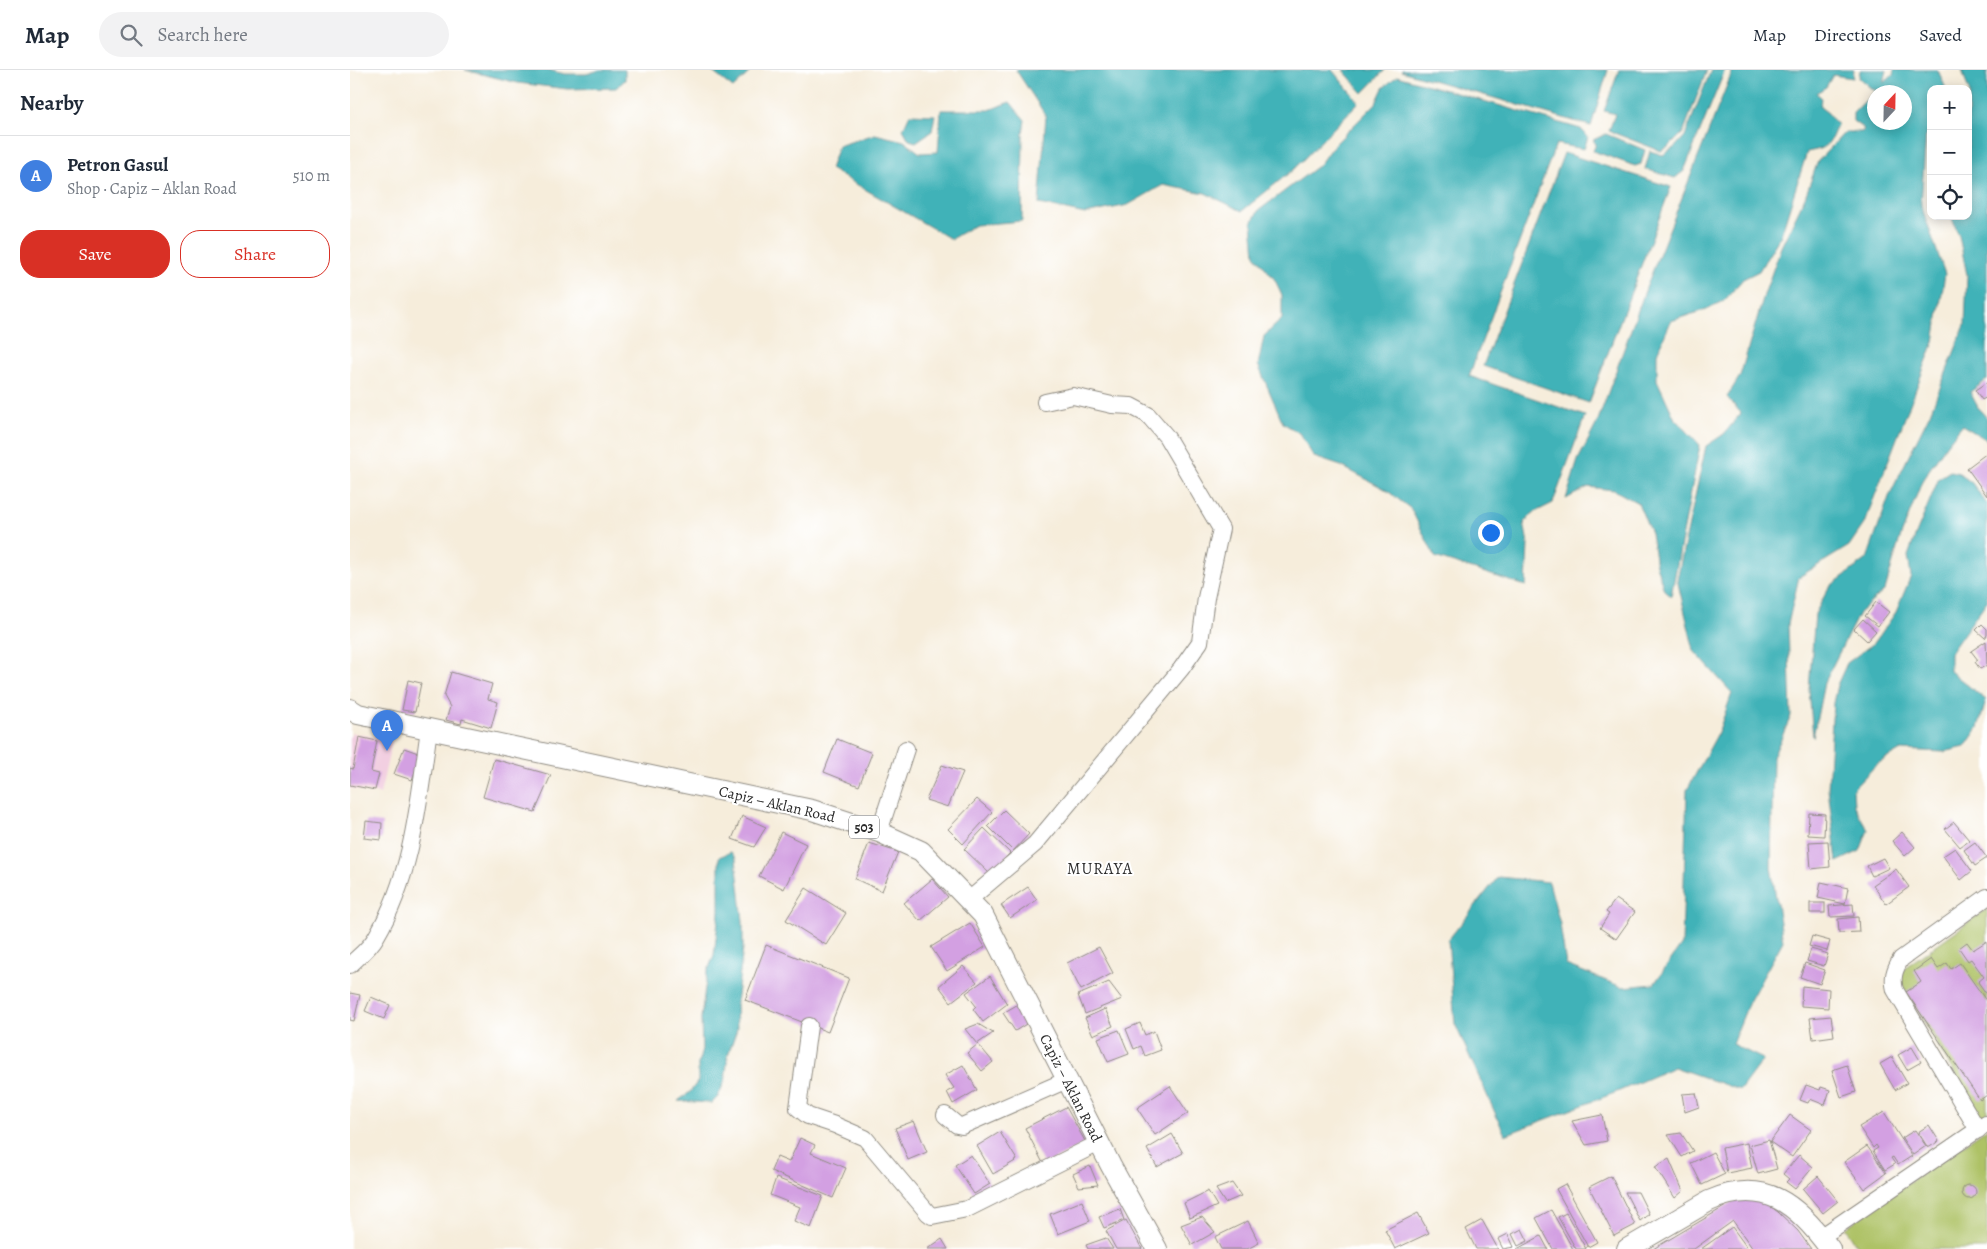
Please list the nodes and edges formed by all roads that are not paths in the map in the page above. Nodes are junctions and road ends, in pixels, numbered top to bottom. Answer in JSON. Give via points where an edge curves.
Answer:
{"nodes":[{"id":1,"x":1045,"y":402,"type":"dead end"},
{"id":2,"x":350,"y":710,"type":"edge"},
{"id":3,"x":429,"y":729,"type":"junction"},
{"id":4,"x":906,"y":748,"type":"dead end"},
{"id":5,"x":879,"y":832,"type":"junction"},
{"id":6,"x":1987,"y":897,"type":"edge"},
{"id":7,"x":970,"y":899,"type":"junction"},
{"id":8,"x":350,"y":965,"type":"edge"},
{"id":9,"x":810,"y":1026,"type":"dead end"},
{"id":10,"x":1067,"y":1080,"type":"junction"},
{"id":11,"x":945,"y":1115,"type":"dead end"},
{"id":12,"x":1982,"y":1127,"type":"edge"},
{"id":13,"x":1099,"y":1143,"type":"junction"},
{"id":14,"x":1825,"y":1243,"type":"edge"},
{"id":15,"x":1157,"y":1249,"type":"edge"},
{"id":16,"x":1627,"y":1249,"type":"edge"}],
"edges":[{"from":1,"to":7,"type":"street","via":[[1073,396],[1131,406],[1148,415],[1166,436],[1221,529],[1200,642],[1035,844]]},
{"from":2,"to":3,"type":"main road","name":"Capiz – Aklan Road","number":"503"},
{"from":3,"to":5,"type":"main road","name":"Capiz – Aklan Road","number":"503","via":[[812,810]]},
{"from":3,"to":8,"type":"street","via":[[416,817],[400,887],[376,939]]},
{"from":4,"to":5,"type":"street"},
{"from":5,"to":7,"type":"main road","name":"Capiz – Aklan Road","number":"503","via":[[921,851]]},
{"from":6,"to":12,"type":"street","via":[[1901,959],[1893,979],[1895,990]]},
{"from":7,"to":10,"type":"main road","name":"Capiz – Aklan Road","number":"503","via":[[983,915]]},
{"from":9,"to":13,"type":"street","via":[[798,1108],[808,1116],[865,1138],[932,1216],[967,1209]]},
{"from":10,"to":11,"type":"street","via":[[962,1126]]},
{"from":10,"to":13,"type":"main road","name":"Capiz – Aklan Road","number":"503"},
{"from":12,"to":14,"type":"street"},
{"from":13,"to":15,"type":"main road","name":"Capiz – Aklan Road","number":"503"},
{"from":14,"to":16,"type":"main road","via":[[1786,1202],[1762,1193],[1736,1192],[1710,1201]]}]}
